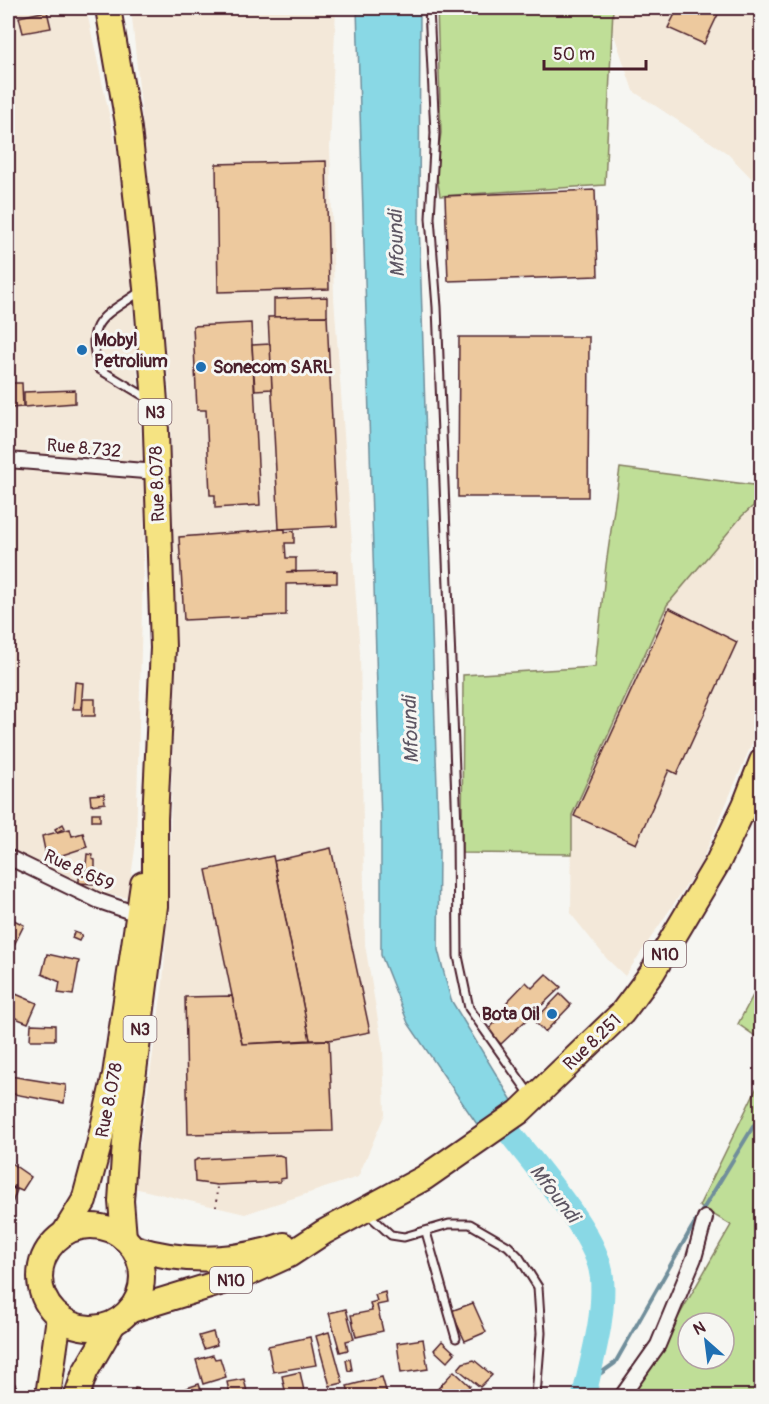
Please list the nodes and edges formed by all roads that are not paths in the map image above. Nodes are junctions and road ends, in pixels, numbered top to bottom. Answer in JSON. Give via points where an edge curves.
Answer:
{"nodes":[{"id":1,"x":108,"y":8,"type":"edge"},
{"id":2,"x":429,"y":8,"type":"edge"},
{"id":3,"x":146,"y":288,"type":"junction"},
{"id":4,"x":155,"y":402,"type":"junction"},
{"id":5,"x":8,"y":460,"type":"edge"},
{"id":6,"x":157,"y":472,"type":"junction"},
{"id":7,"x":762,"y":761,"type":"edge"},
{"id":8,"x":155,"y":819,"type":"junction"},
{"id":9,"x":8,"y":857,"type":"edge"},
{"id":10,"x":137,"y":914,"type":"junction"},
{"id":11,"x":526,"y":1105,"type":"junction"},
{"id":12,"x":365,"y":1212,"type":"junction"},
{"id":13,"x":705,"y":1218,"type":"dead end"},
{"id":14,"x":65,"y":1232,"type":"junction"},
{"id":15,"x":324,"y":1232,"type":"junction"},
{"id":16,"x":426,"y":1232,"type":"junction"},
{"id":17,"x":129,"y":1243,"type":"junction"},
{"id":18,"x":59,"y":1317,"type":"junction"},
{"id":19,"x":122,"y":1317,"type":"junction"},
{"id":20,"x":456,"y":1338,"type":"dead end"},
{"id":21,"x":8,"y":1381,"type":"edge"},
{"id":22,"x":16,"y":1396,"type":"edge"},
{"id":23,"x":48,"y":1396,"type":"edge"},
{"id":24,"x":77,"y":1396,"type":"edge"},
{"id":25,"x":536,"y":1396,"type":"edge"},
{"id":26,"x":622,"y":1396,"type":"edge"}],
"edges":[{"from":1,"to":3,"type":"highway","name":"Rue 8.078","number":"N3","via":[[129,129]]},
{"from":2,"to":11,"type":"lane","via":[[435,133],[430,218],[452,661],[458,956],[469,1008]]},
{"from":3,"to":4,"type":"highway","name":"Rue 8.078","number":"N3"},
{"from":3,"to":4,"type":"lane","via":[[99,320],[94,330],[99,369]]},
{"from":4,"to":6,"type":"highway","name":"Rue 8.078","number":"N3"},
{"from":5,"to":6,"type":"street","name":"Rue 8.732"},
{"from":6,"to":8,"type":"highway","name":"Rue 8.078","number":"N3","via":[[162,648]]},
{"from":7,"to":11,"type":"highway","name":"Rue 8.251","number":"N10","via":[[718,862],[652,973],[622,1013]]},
{"from":8,"to":10,"type":"highway","name":"Rue 8.078","number":"N3"},
{"from":8,"to":17,"type":"highway","name":"Rue 8.078","number":"N3","via":[[155,906],[121,1201]]},
{"from":9,"to":10,"type":"street","name":"Rue 8.659","via":[[99,901]]},
{"from":10,"to":14,"type":"highway","name":"Rue 8.078","number":"N3","via":[[115,1075],[84,1201]]},
{"from":11,"to":12,"type":"highway","name":"Rue 8.251","number":"N10","via":[[424,1178]]},
{"from":12,"to":15,"type":"highway","name":"Rue 8.251","number":"N10"},
{"from":12,"to":16,"type":"lane","via":[[391,1235],[404,1237]]},
{"from":13,"to":26,"type":"street","via":[[694,1258],[658,1345]]},
{"from":14,"to":17,"type":"highway","via":[[82,1226],[109,1228]]},
{"from":14,"to":18,"type":"highway","number":"N3","via":[[45,1255],[40,1271],[47,1304]]},
{"from":15,"to":17,"type":"highway","name":"Rue 8.251","number":"N10","via":[[277,1248],[197,1259],[155,1254]]},
{"from":15,"to":19,"type":"highway","name":"Rue 8.251","number":"N10","via":[[289,1255],[245,1275]]},
{"from":16,"to":20,"type":"lane"},
{"from":16,"to":25,"type":"lane","via":[[449,1224],[470,1224],[519,1257],[538,1287],[541,1333]]},
{"from":17,"to":19,"type":"highway","number":"N3","via":[[141,1263],[143,1280],[139,1296]]},
{"from":18,"to":19,"type":"highway","via":[[85,1328]]},
{"from":18,"to":23,"type":"highway"},
{"from":19,"to":24,"type":"highway","number":"N3","via":[[85,1372]]},
{"from":21,"to":22,"type":"lane"}]}
